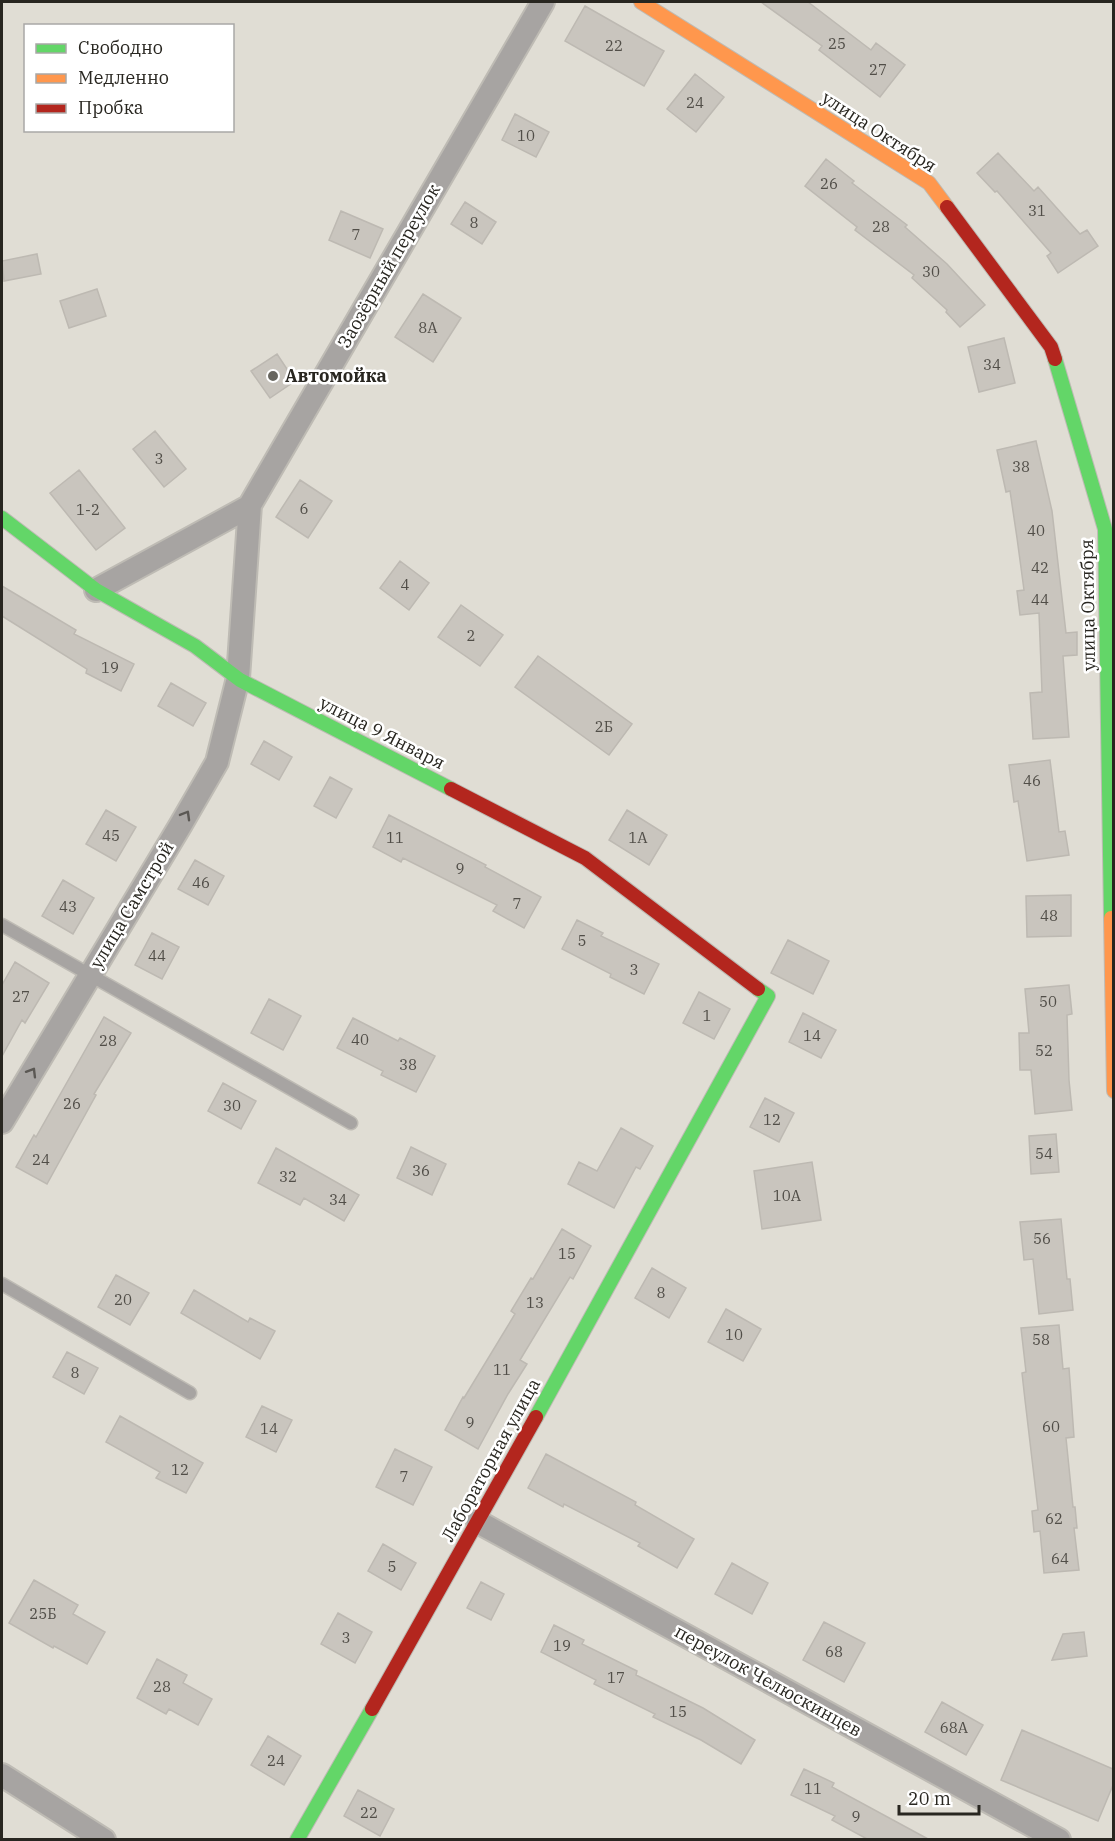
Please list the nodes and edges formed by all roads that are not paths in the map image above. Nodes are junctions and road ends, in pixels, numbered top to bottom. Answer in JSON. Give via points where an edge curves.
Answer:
{"nodes":[{"id":1,"x":543,"y":2,"type":"edge"},
{"id":2,"x":641,"y":2,"type":"edge"},
{"id":3,"x":250,"y":506,"type":"junction"},
{"id":4,"x":2,"y":518,"type":"edge"},
{"id":5,"x":96,"y":590,"type":"junction"},
{"id":6,"x":238,"y":678,"type":"junction"},
{"id":7,"x":2,"y":925,"type":"edge"},
{"id":8,"x":91,"y":974,"type":"junction"},
{"id":9,"x":723,"y":1078,"type":"joint"},
{"id":10,"x":1113,"y":1091,"type":"edge"},
{"id":11,"x":2,"y":1122,"type":"edge"},
{"id":12,"x":351,"y":1123,"type":"dead end"},
{"id":13,"x":2,"y":1284,"type":"edge"},
{"id":14,"x":190,"y":1393,"type":"dead end"},
{"id":15,"x":478,"y":1522,"type":"junction"},
{"id":16,"x":2,"y":1774,"type":"edge"},
{"id":17,"x":104,"y":1839,"type":"edge"},
{"id":18,"x":297,"y":1839,"type":"edge"},
{"id":19,"x":1059,"y":1839,"type":"edge"}],
"edges":[{"from":1,"to":3,"type":"street","name":"Заозёрный переулок"},
{"from":2,"to":10,"type":"street","name":"улица Октября","via":[[929,183],[1051,347],[1105,529]]},
{"from":3,"to":5,"type":"street"},
{"from":3,"to":6,"type":"street","name":"Заозёрный переулок"},
{"from":4,"to":5,"type":"street","name":"улица 9 Января"},
{"from":5,"to":6,"type":"street","name":"улица 9 Января","via":[[195,646]]},
{"from":8,"to":6,"type":"street","name":"улица Самстрой","one_way":true,"via":[[217,762]]},
{"from":6,"to":9,"type":"street","name":"улица 9 Января","via":[[585,858],[768,996]]},
{"from":7,"to":8,"type":"lane"},
{"from":11,"to":8,"type":"street","name":"улица Самстрой","one_way":true},
{"from":8,"to":12,"type":"lane"},
{"from":9,"to":15,"type":"street","name":"Лабораторная улица"},
{"from":13,"to":14,"type":"lane"},
{"from":15,"to":18,"type":"street","name":"Лабораторная улица"},
{"from":15,"to":19,"type":"street","name":"переулок Челюскинцев"},
{"from":16,"to":17,"type":"street"}]}
